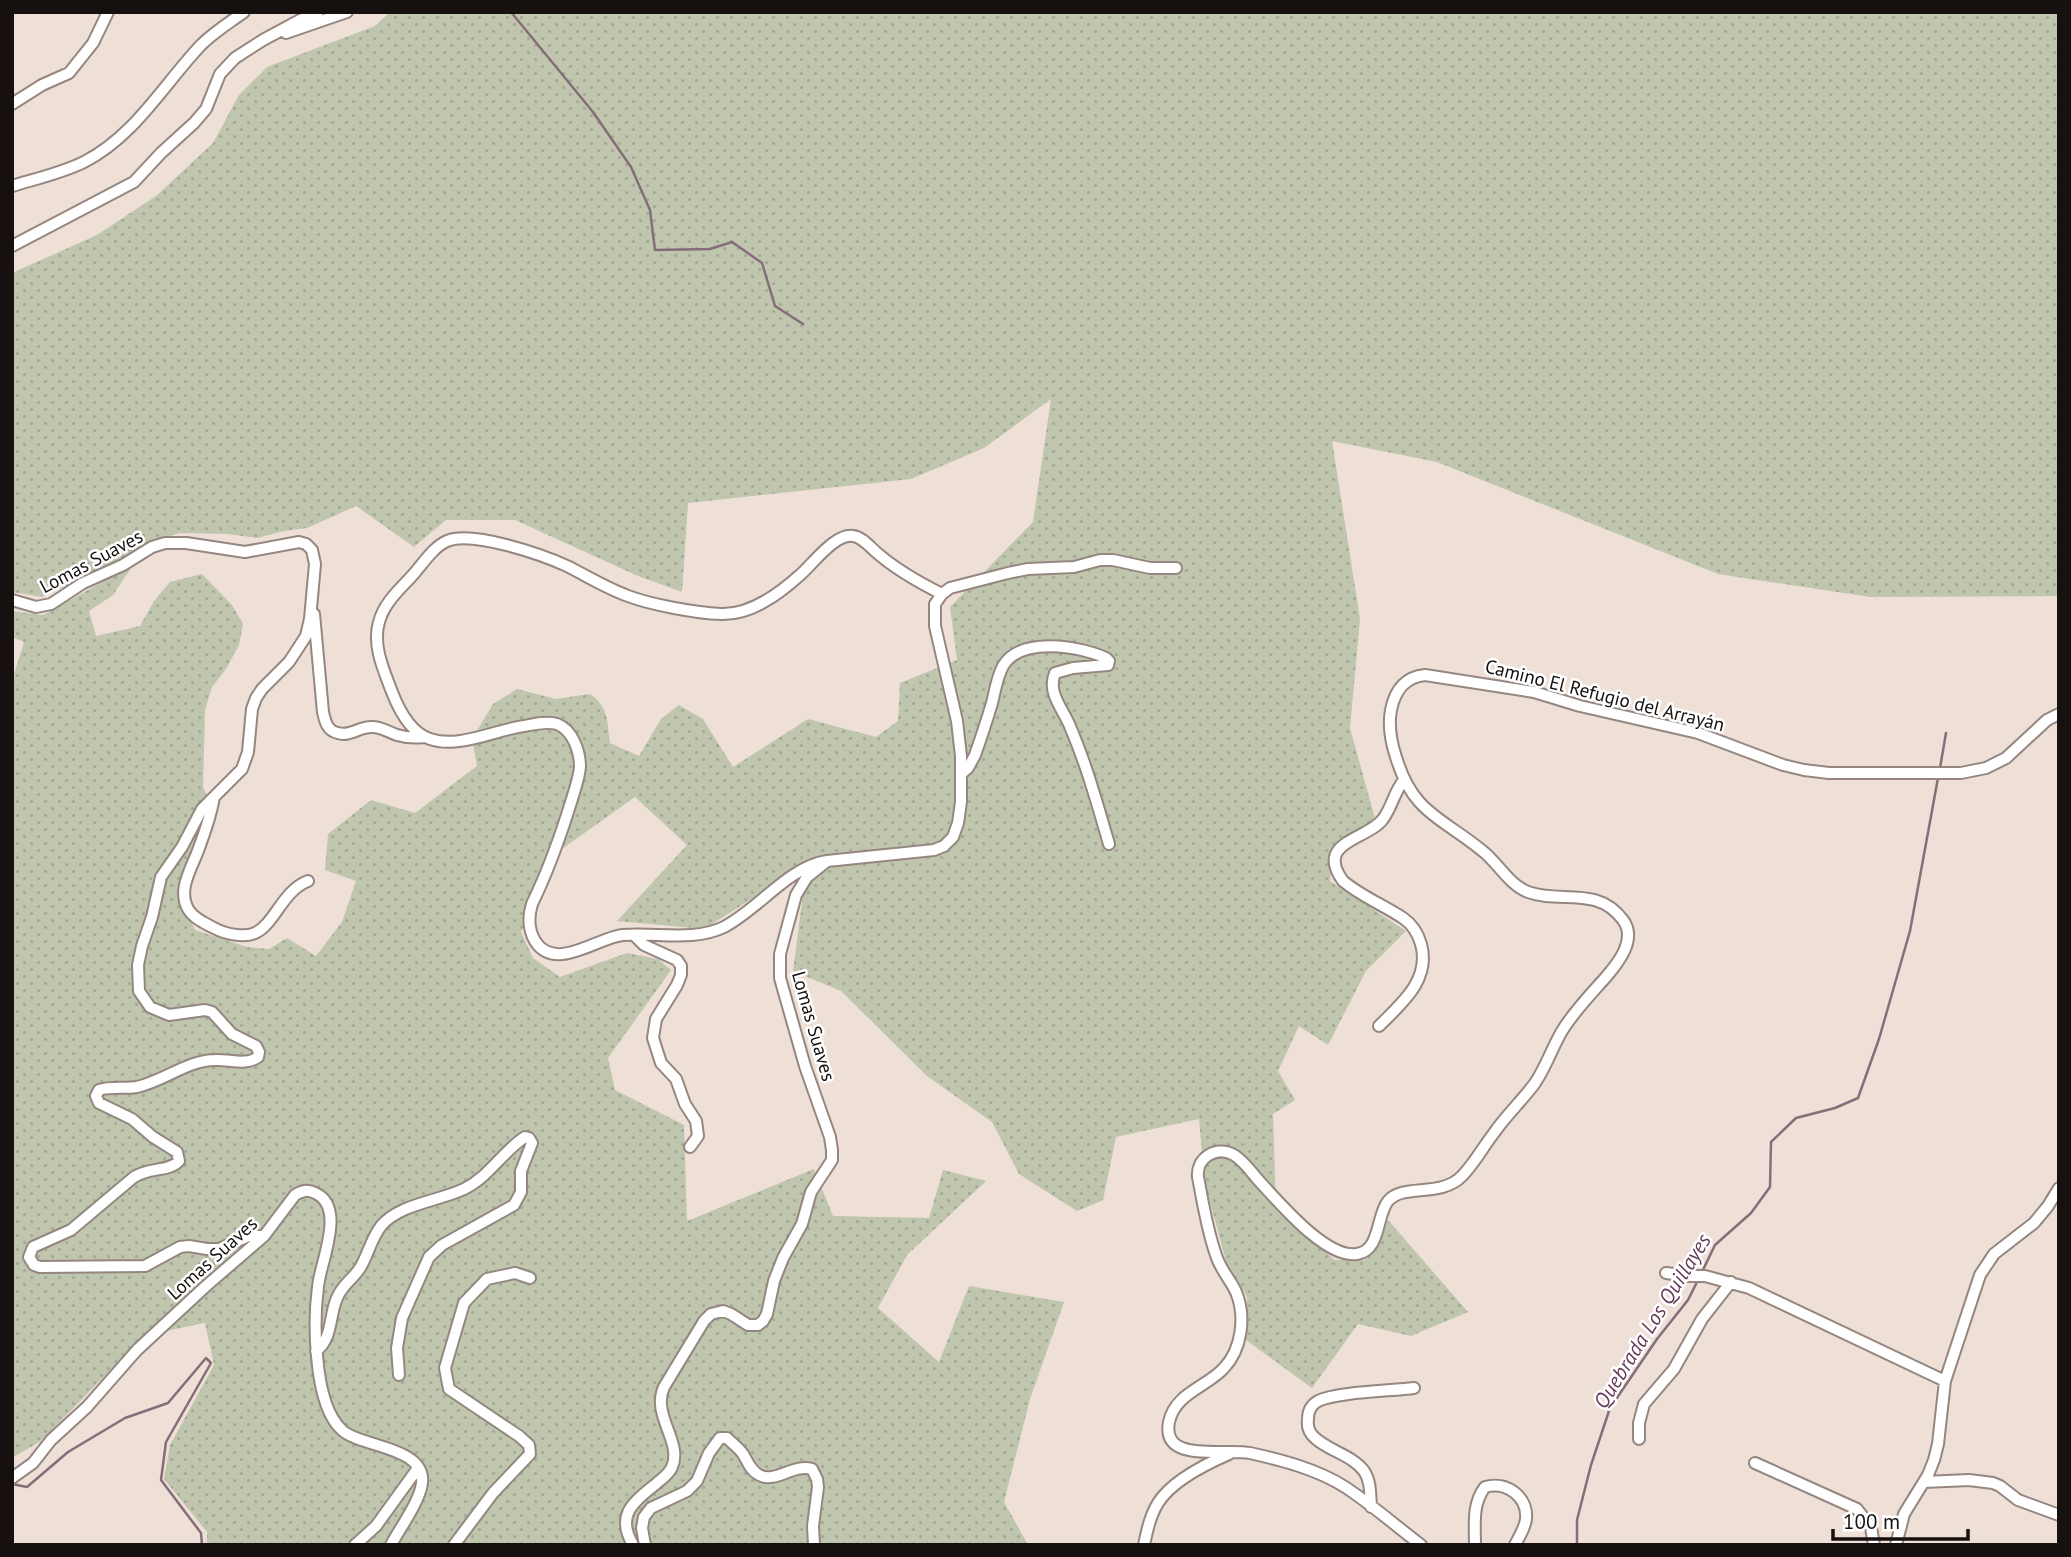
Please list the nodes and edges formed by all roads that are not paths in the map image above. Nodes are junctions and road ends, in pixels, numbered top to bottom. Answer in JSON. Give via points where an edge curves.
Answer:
{"nodes":[{"id":1,"x":107,"y":12,"type":"edge"},
{"id":2,"x":244,"y":12,"type":"edge"},
{"id":3,"x":318,"y":12,"type":"edge"},
{"id":4,"x":347,"y":12,"type":"edge"},
{"id":5,"x":263,"y":40,"type":"junction"},
{"id":6,"x":12,"y":104,"type":"edge"},
{"id":7,"x":12,"y":186,"type":"edge"},
{"id":8,"x":12,"y":246,"type":"edge"},
{"id":9,"x":1175,"y":568,"type":"dead end"},
{"id":10,"x":942,"y":594,"type":"junction"},
{"id":11,"x":12,"y":600,"type":"edge"},
{"id":12,"x":312,"y":606,"type":"junction"},
{"id":13,"x":2059,"y":714,"type":"edge"},
{"id":14,"x":425,"y":737,"type":"junction"},
{"id":15,"x":961,"y":774,"type":"junction"},
{"id":16,"x":1404,"y":780,"type":"junction"},
{"id":17,"x":214,"y":797,"type":"junction"},
{"id":18,"x":1109,"y":844,"type":"dead end"},
{"id":19,"x":827,"y":861,"type":"junction"},
{"id":20,"x":308,"y":881,"type":"dead end"},
{"id":21,"x":634,"y":935,"type":"junction"},
{"id":22,"x":1379,"y":1026,"type":"dead end"},
{"id":23,"x":690,"y":1147,"type":"dead end"},
{"id":24,"x":2059,"y":1188,"type":"edge"},
{"id":25,"x":264,"y":1236,"type":"junction"},
{"id":26,"x":1666,"y":1273,"type":"dead end"},
{"id":27,"x":530,"y":1278,"type":"dead end"},
{"id":28,"x":1731,"y":1282,"type":"junction"},
{"id":29,"x":316,"y":1351,"type":"junction"},
{"id":30,"x":399,"y":1375,"type":"dead end"},
{"id":31,"x":1945,"y":1381,"type":"junction"},
{"id":32,"x":1414,"y":1388,"type":"dead end"},
{"id":33,"x":1639,"y":1439,"type":"dead end"},
{"id":34,"x":1235,"y":1451,"type":"junction"},
{"id":35,"x":1755,"y":1463,"type":"dead end"},
{"id":36,"x":418,"y":1468,"type":"junction"},
{"id":37,"x":12,"y":1478,"type":"edge"},
{"id":38,"x":1924,"y":1482,"type":"junction"},
{"id":39,"x":1371,"y":1507,"type":"junction"},
{"id":40,"x":2059,"y":1515,"type":"edge"},
{"id":41,"x":355,"y":1545,"type":"edge"},
{"id":42,"x":391,"y":1545,"type":"edge"},
{"id":43,"x":454,"y":1545,"type":"edge"},
{"id":44,"x":634,"y":1545,"type":"edge"},
{"id":45,"x":645,"y":1545,"type":"edge"},
{"id":46,"x":814,"y":1545,"type":"edge"},
{"id":47,"x":1143,"y":1545,"type":"edge"},
{"id":48,"x":1421,"y":1545,"type":"edge"},
{"id":49,"x":1475,"y":1545,"type":"edge"},
{"id":50,"x":1515,"y":1545,"type":"edge"},
{"id":51,"x":1874,"y":1545,"type":"edge"},
{"id":52,"x":1896,"y":1545,"type":"edge"}],
"edges":[{"from":1,"to":6,"type":"street","via":[[93,43],[69,73]]},
{"from":2,"to":7,"type":"street","via":[[202,44],[156,100],[109,146],[83,163]]},
{"from":3,"to":5,"type":"street"},
{"from":4,"to":5,"type":"street"},
{"from":5,"to":8,"type":"street","via":[[220,74],[206,109],[134,182]]},
{"from":9,"to":10,"type":"street","via":[[1100,560],[1008,573]]},
{"from":10,"to":14,"type":"street","via":[[850,535],[839,539],[768,599],[744,611],[720,614],[637,599],[566,566],[510,547],[472,539],[450,540],[391,600],[377,628],[379,653],[393,694],[407,720]]},
{"from":10,"to":15,"type":"street","via":[[935,604],[936,626],[957,721]]},
{"from":11,"to":12,"type":"street","name":"Lomas Suaves","via":[[32,607],[51,604],[165,543],[245,552],[299,542],[309,547],[315,559]]},
{"from":12,"to":14,"type":"street","via":[[327,726],[341,734],[374,727],[404,737]]},
{"from":12,"to":17,"type":"street","via":[[302,645],[256,698],[245,764]]},
{"from":13,"to":16,"type":"street","name":"Camino El Refugio del Arrayán","via":[[2006,758],[1980,770],[1829,773],[1783,765],[1698,733],[1534,692],[1421,675],[1403,684],[1391,713],[1392,746]]},
{"from":14,"to":21,"type":"street","via":[[451,743],[541,723],[564,728],[578,750],[579,775],[562,834],[530,911],[531,933],[544,950],[565,954],[615,936]]},
{"from":15,"to":18,"type":"street","via":[[975,755],[1001,671],[1010,658],[1029,649],[1056,646],[1106,658],[1108,665],[1064,669],[1055,673],[1052,682]]},
{"from":15,"to":19,"type":"street","via":[[958,823],[944,846],[929,852]]},
{"from":16,"to":22,"type":"street","via":[[1380,822],[1343,845],[1336,858],[1343,881],[1408,922],[1421,944],[1423,965],[1416,985]]},
{"from":16,"to":34,"type":"street","name":"Camino El Refugio del Arrayán","via":[[1425,809],[1481,850],[1517,886],[1536,894],[1585,897],[1601,903],[1622,919],[1628,942],[1564,1027],[1535,1083],[1464,1175],[1442,1188],[1390,1198],[1364,1251],[1346,1253],[1324,1243],[1234,1155],[1216,1152],[1200,1162],[1197,1174],[1213,1245],[1237,1294],[1241,1326],[1230,1361],[1178,1404],[1168,1432],[1173,1443],[1184,1450]]},
{"from":17,"to":20,"type":"street","via":[[184,889],[188,909],[195,917],[219,931],[255,933]]},
{"from":17,"to":25,"type":"street","via":[[198,814],[161,877],[140,953],[138,985],[154,1010],[176,1016],[208,1011],[232,1034],[256,1046],[259,1054],[249,1062],[206,1060],[144,1085],[99,1090],[99,1104],[132,1119],[177,1152],[179,1161],[172,1167],[139,1174],[71,1230],[33,1247],[29,1257],[40,1268],[145,1266],[180,1247],[219,1249],[249,1236]]},
{"from":19,"to":21,"type":"street","via":[[804,869],[720,928],[685,935]]},
{"from":19,"to":44,"type":"street","name":"Lomas Suaves","via":[[807,877],[796,895],[779,969],[830,1136],[832,1160],[811,1192],[802,1224],[783,1258],[765,1318],[751,1326],[727,1311],[711,1314],[664,1387],[660,1406],[674,1461],[669,1472],[627,1513],[625,1528]]},
{"from":21,"to":23,"type":"street","via":[[681,966],[681,975],[656,1019],[653,1038],[661,1063],[676,1079],[696,1121],[698,1136]]},
{"from":24,"to":31,"type":"street","via":[[2034,1223],[1984,1267]]},
{"from":25,"to":29,"type":"street","name":"Lomas Suaves","via":[[298,1193],[311,1191],[328,1205],[330,1229],[317,1290]]},
{"from":25,"to":37,"type":"street","name":"Lomas Suaves","via":[[137,1350],[33,1463]]},
{"from":26,"to":28,"type":"street"},
{"from":27,"to":43,"type":"street","via":[[515,1273],[487,1279],[464,1303],[445,1368],[449,1389],[519,1436],[529,1445],[530,1454]]},
{"from":28,"to":31,"type":"street"},
{"from":28,"to":33,"type":"street","via":[[1702,1319],[1674,1369],[1644,1404]]},
{"from":29,"to":30,"type":"street","via":[[328,1337],[341,1290],[359,1270],[386,1221],[472,1184],[517,1143],[529,1138],[532,1143],[523,1162],[517,1201],[429,1257],[402,1318]]},
{"from":29,"to":36,"type":"street","name":"Lomas Suaves","via":[[322,1388],[338,1426],[354,1437],[400,1452]]},
{"from":31,"to":38,"type":"street","via":[[1937,1452]]},
{"from":32,"to":39,"type":"street","via":[[1336,1396],[1310,1408],[1309,1429],[1314,1438],[1366,1474]]},
{"from":34,"to":39,"type":"street","name":"Camino El Refugio del Arrayán","via":[[1307,1469],[1343,1486]]},
{"from":34,"to":47,"type":"street","via":[[1195,1471],[1167,1492],[1153,1511]]},
{"from":35,"to":51,"type":"street","via":[[1857,1509],[1871,1527]]},
{"from":36,"to":41,"type":"street","via":[[376,1525]]},
{"from":36,"to":42,"type":"street","via":[[422,1474],[419,1493]]},
{"from":38,"to":40,"type":"street","via":[[1993,1483],[2018,1500]]},
{"from":38,"to":52,"type":"street","via":[[1904,1514]]},
{"from":39,"to":48,"type":"street","name":"Camino El Refugio del Arrayán"},
{"from":45,"to":46,"type":"street","via":[[644,1517],[651,1508],[687,1491],[697,1481],[720,1438],[727,1438],[742,1452],[750,1469],[761,1477],[805,1466],[812,1469],[818,1488]]},
{"from":49,"to":50,"type":"street","via":[[1476,1502],[1485,1487],[1493,1485],[1520,1496],[1525,1507],[1525,1527]]}]}
